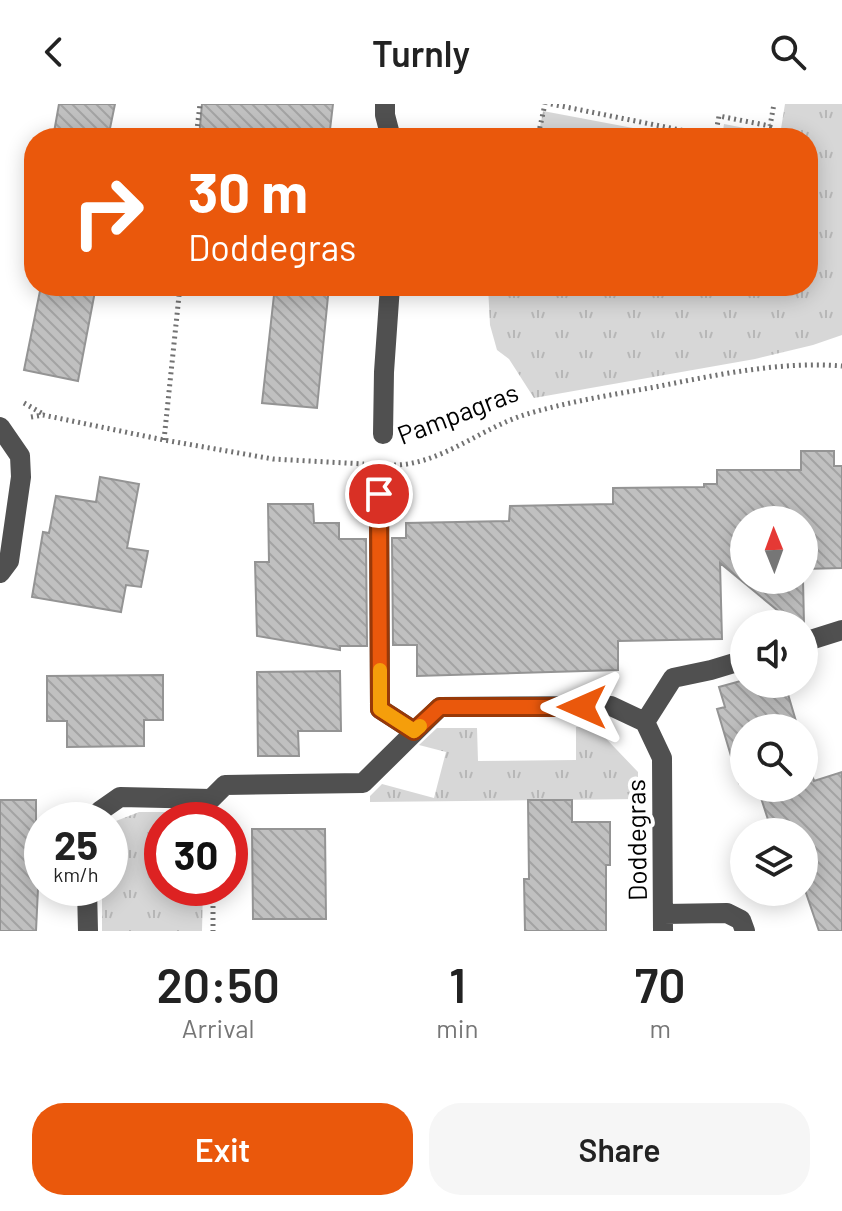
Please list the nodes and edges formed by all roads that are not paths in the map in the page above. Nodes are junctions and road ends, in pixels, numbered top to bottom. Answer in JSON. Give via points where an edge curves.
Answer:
{"nodes":[{"id":1,"x":385,"y":104,"type":"edge"},
{"id":2,"x":388,"y":128,"type":"edge"},
{"id":3,"x":389,"y":296,"type":"edge"},
{"id":4,"x":0,"y":427,"type":"edge"},
{"id":5,"x":383,"y":434,"type":"dead end"},
{"id":6,"x":379,"y":494,"type":"dead end"},
{"id":7,"x":0,"y":573,"type":"edge"},
{"id":8,"x":842,"y":630,"type":"edge"},
{"id":9,"x":818,"y":638,"type":"edge"},
{"id":10,"x":730,"y":664,"type":"edge"},
{"id":11,"x":645,"y":722,"type":"junction"},
{"id":12,"x":414,"y":731,"type":"junction"},
{"id":13,"x":113,"y":802,"type":"edge"},
{"id":14,"x":87,"y":906,"type":"edge"},
{"id":15,"x":664,"y":923,"type":"edge"},
{"id":16,"x":88,"y":931,"type":"edge"},
{"id":17,"x":745,"y":931,"type":"edge"}],
"edges":[{"from":1,"to":2,"type":"street"},
{"from":3,"to":5,"type":"street"},
{"from":4,"to":7,"type":"street","via":[[20,456],[21,477],[9,561]]},
{"from":6,"to":12,"type":"street","via":[[380,709]]},
{"from":8,"to":9,"type":"street"},
{"from":10,"to":11,"type":"street","via":[[673,678]]},
{"from":11,"to":12,"type":"street","via":[[611,706],[440,707]]},
{"from":11,"to":15,"type":"street","name":"Doddegras","via":[[662,758]]},
{"from":12,"to":13,"type":"street","via":[[363,783],[225,785],[211,799],[120,797]]},
{"from":14,"to":16,"type":"street"},
{"from":15,"to":17,"type":"street","name":"Doddegras","via":[[727,913],[741,920]]}]}
